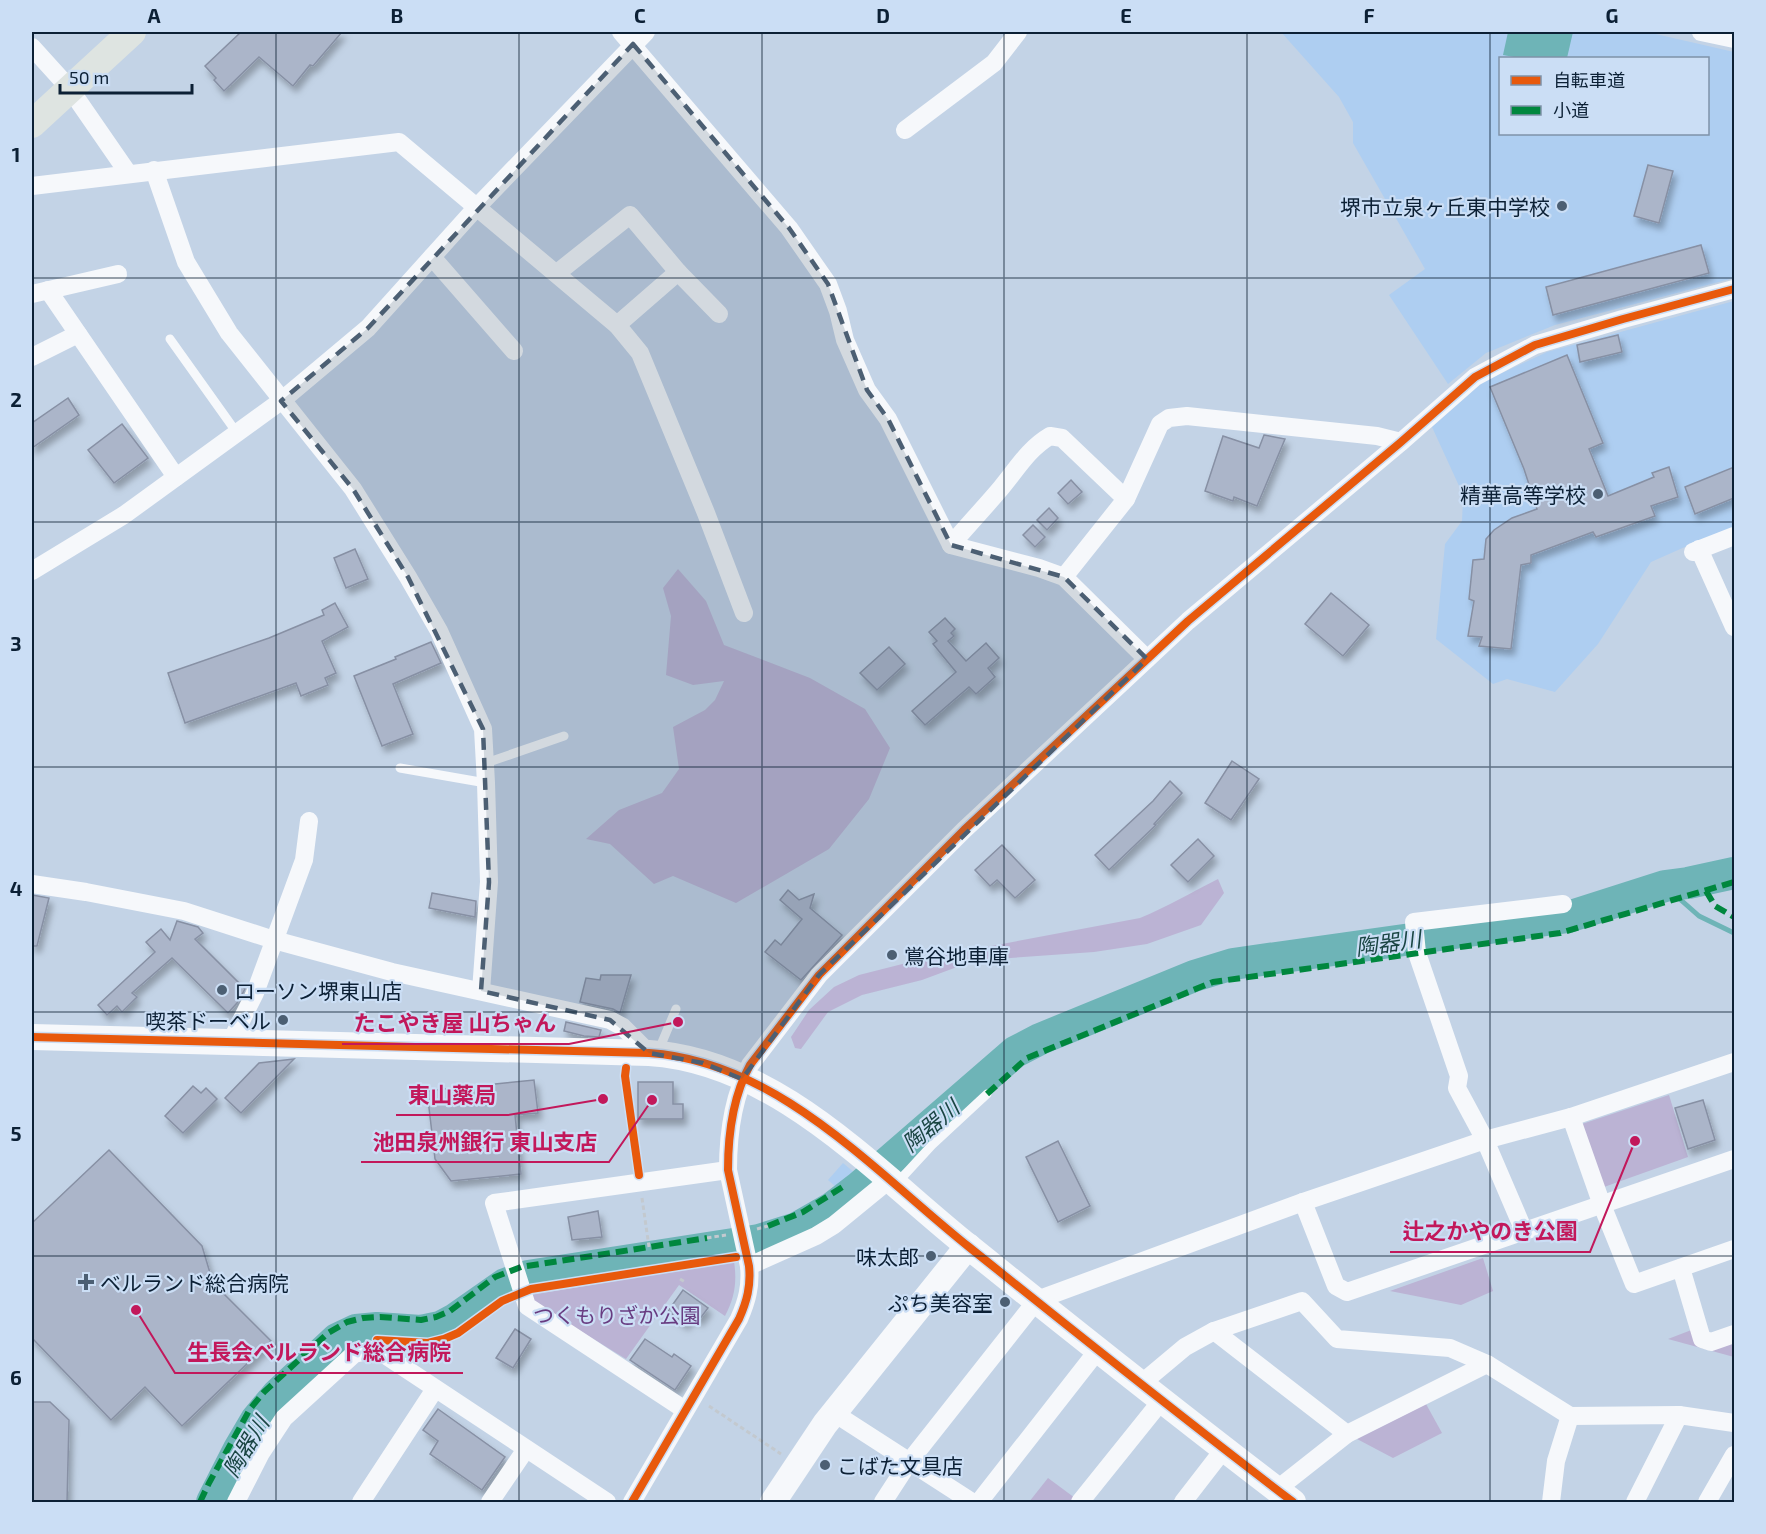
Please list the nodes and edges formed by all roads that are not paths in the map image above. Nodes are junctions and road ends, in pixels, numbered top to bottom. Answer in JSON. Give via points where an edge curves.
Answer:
{"nodes":[{"id":1,"x":132,"y":32,"type":"edge"},
{"id":2,"x":646,"y":32,"type":"edge"},
{"id":3,"x":1018,"y":32,"type":"edge"},
{"id":4,"x":1701,"y":32,"type":"edge"},
{"id":5,"x":627,"y":38,"type":"edge"},
{"id":6,"x":1734,"y":39,"type":"edge"},
{"id":7,"x":32,"y":47,"type":"edge"},
{"id":8,"x":70,"y":89,"type":"junction"},
{"id":9,"x":32,"y":124,"type":"edge"},
{"id":10,"x":905,"y":130,"type":"dead end"},
{"id":11,"x":154,"y":170,"type":"junction"},
{"id":12,"x":128,"y":173,"type":"junction"},
{"id":13,"x":32,"y":186,"type":"edge"},
{"id":14,"x":476,"y":208,"type":"junction"},
{"id":15,"x":432,"y":257,"type":"junction"},
{"id":16,"x":678,"y":272,"type":"junction"},
{"id":17,"x":557,"y":273,"type":"junction"},
{"id":18,"x":118,"y":274,"type":"dead end"},
{"id":19,"x":1734,"y":289,"type":"edge"},
{"id":20,"x":40,"y":292,"type":"edge"},
{"id":21,"x":719,"y":314,"type":"dead end"},
{"id":22,"x":617,"y":325,"type":"junction"},
{"id":23,"x":78,"y":334,"type":"junction"},
{"id":24,"x":170,"y":339,"type":"dead end"},
{"id":25,"x":514,"y":351,"type":"dead end"},
{"id":26,"x":32,"y":357,"type":"edge"},
{"id":27,"x":281,"y":400,"type":"junction"},
{"id":28,"x":237,"y":432,"type":"junction"},
{"id":29,"x":1401,"y":442,"type":"junction"},
{"id":30,"x":176,"y":477,"type":"junction"},
{"id":31,"x":1126,"y":499,"type":"junction"},
{"id":32,"x":1734,"y":536,"type":"edge"},
{"id":33,"x":951,"y":545,"type":"junction"},
{"id":34,"x":32,"y":571,"type":"edge"},
{"id":35,"x":1064,"y":577,"type":"junction"},
{"id":36,"x":744,"y":613,"type":"dead end"},
{"id":37,"x":1734,"y":627,"type":"edge"},
{"id":38,"x":1147,"y":659,"type":"junction"},
{"id":39,"x":564,"y":736,"type":"dead end"},
{"id":40,"x":486,"y":763,"type":"junction"},
{"id":41,"x":400,"y":768,"type":"dead end"},
{"id":42,"x":486,"y":783,"type":"junction"},
{"id":43,"x":309,"y":821,"type":"dead end"},
{"id":44,"x":32,"y":884,"type":"edge"},
{"id":45,"x":1563,"y":904,"type":"dead end"},
{"id":46,"x":274,"y":940,"type":"junction"},
{"id":47,"x":481,"y":991,"type":"junction"},
{"id":48,"x":676,"y":1008,"type":"dead end"},
{"id":49,"x":32,"y":1037,"type":"edge"},
{"id":50,"x":231,"y":1041,"type":"junction"},
{"id":51,"x":653,"y":1054,"type":"junction"},
{"id":52,"x":1734,"y":1062,"type":"edge"},
{"id":53,"x":742,"y":1079,"type":"junction"},
{"id":54,"x":987,"y":1094,"type":"dead end"},
{"id":55,"x":1572,"y":1117,"type":"junction"},
{"id":56,"x":1485,"y":1140,"type":"junction"},
{"id":57,"x":1734,"y":1159,"type":"edge"},
{"id":58,"x":728,"y":1170,"type":"junction"},
{"id":59,"x":884,"y":1175,"type":"junction"},
{"id":60,"x":1303,"y":1202,"type":"junction"},
{"id":61,"x":1602,"y":1205,"type":"junction"},
{"id":62,"x":1524,"y":1231,"type":"junction"},
{"id":63,"x":968,"y":1246,"type":"junction"},
{"id":64,"x":739,"y":1249,"type":"junction"},
{"id":65,"x":1734,"y":1249,"type":"edge"},
{"id":66,"x":1681,"y":1268,"type":"junction"},
{"id":67,"x":1037,"y":1300,"type":"junction"},
{"id":68,"x":1214,"y":1332,"type":"junction"},
{"id":69,"x":1734,"y":1334,"type":"edge"},
{"id":70,"x":1098,"y":1350,"type":"junction"},
{"id":71,"x":1487,"y":1364,"type":"junction"},
{"id":72,"x":1142,"y":1383,"type":"junction"},
{"id":73,"x":435,"y":1389,"type":"junction"},
{"id":74,"x":1162,"y":1400,"type":"junction"},
{"id":75,"x":689,"y":1403,"type":"junction"},
{"id":76,"x":834,"y":1413,"type":"junction"},
{"id":77,"x":1678,"y":1415,"type":"junction"},
{"id":78,"x":1570,"y":1416,"type":"junction"},
{"id":79,"x":1734,"y":1423,"type":"edge"},
{"id":80,"x":1347,"y":1434,"type":"junction"},
{"id":81,"x":526,"y":1449,"type":"junction"},
{"id":82,"x":1224,"y":1449,"type":"junction"},
{"id":83,"x":1734,"y":1455,"type":"edge"},
{"id":84,"x":909,"y":1462,"type":"junction"},
{"id":85,"x":1285,"y":1496,"type":"edge"},
{"id":86,"x":236,"y":1503,"type":"edge"},
{"id":87,"x":361,"y":1503,"type":"edge"},
{"id":88,"x":490,"y":1503,"type":"edge"},
{"id":89,"x":607,"y":1503,"type":"edge"},
{"id":90,"x":632,"y":1503,"type":"edge"},
{"id":91,"x":773,"y":1503,"type":"edge"},
{"id":92,"x":883,"y":1503,"type":"edge"},
{"id":93,"x":972,"y":1503,"type":"edge"},
{"id":94,"x":979,"y":1503,"type":"edge"},
{"id":95,"x":1080,"y":1503,"type":"edge"},
{"id":96,"x":1183,"y":1503,"type":"edge"},
{"id":97,"x":1551,"y":1503,"type":"edge"},
{"id":98,"x":1635,"y":1503,"type":"edge"},
{"id":99,"x":1707,"y":1503,"type":"edge"}],
"edges":[{"from":1,"to":8,"type":"main road"},
{"from":2,"to":5,"type":"street"},
{"from":3,"to":10,"type":"street","via":[[994,63]]},
{"from":4,"to":6,"type":"street"},
{"from":5,"to":14,"type":"street"},
{"from":5,"to":33,"type":"street","via":[[789,228],[828,284],[845,340],[867,390],[888,419]]},
{"from":7,"to":8,"type":"street"},
{"from":8,"to":9,"type":"main road"},
{"from":8,"to":12,"type":"street"},
{"from":11,"to":12,"type":"street"},
{"from":11,"to":14,"type":"street","via":[[399,142]]},
{"from":11,"to":27,"type":"street","via":[[186,262],[229,333]]},
{"from":12,"to":13,"type":"street"},
{"from":14,"to":15,"type":"street"},
{"from":14,"to":17,"type":"street"},
{"from":15,"to":25,"type":"street"},
{"from":15,"to":27,"type":"street","via":[[368,328]]},
{"from":16,"to":17,"type":"street","via":[[630,214]]},
{"from":16,"to":21,"type":"street"},
{"from":16,"to":22,"type":"street"},
{"from":17,"to":22,"type":"street"},
{"from":18,"to":20,"type":"street"},
{"from":19,"to":29,"type":"street","via":[[1535,345],[1475,377]]},
{"from":20,"to":23,"type":"street"},
{"from":22,"to":36,"type":"street","via":[[640,353]]},
{"from":23,"to":26,"type":"street"},
{"from":23,"to":30,"type":"street"},
{"from":24,"to":28,"type":"lane"},
{"from":27,"to":28,"type":"street"},
{"from":27,"to":40,"type":"street","via":[[352,489],[408,577],[438,631],[483,729]]},
{"from":28,"to":30,"type":"street"},
{"from":29,"to":31,"type":"street","via":[[1377,436],[1199,417],[1169,418],[1160,424]]},
{"from":29,"to":38,"type":"street"},
{"from":30,"to":34,"type":"street","via":[[124,515]]},
{"from":31,"to":33,"type":"street","via":[[1062,438],[1050,436],[1020,463]]},
{"from":31,"to":35,"type":"street"},
{"from":32,"to":37,"type":"street","via":[[1696,551]]},
{"from":33,"to":35,"type":"street"},
{"from":35,"to":38,"type":"street"},
{"from":38,"to":53,"type":"street","via":[[964,830],[819,975]]},
{"from":39,"to":40,"type":"lane"},
{"from":40,"to":42,"type":"street"},
{"from":41,"to":42,"type":"lane"},
{"from":42,"to":47,"type":"street","via":[[489,882]]},
{"from":43,"to":46,"type":"street","via":[[304,860]]},
{"from":44,"to":46,"type":"street","via":[[184,911]]},
{"from":45,"to":56,"type":"street","via":[[1414,922],[1415,938],[1459,1076],[1457,1088]]},
{"from":46,"to":47,"type":"street"},
{"from":46,"to":50,"type":"street","via":[[255,993]]},
{"from":47,"to":51,"type":"street","via":[[610,1020]]},
{"from":48,"to":51,"type":"lane"},
{"from":49,"to":50,"type":"street"},
{"from":50,"to":51,"type":"street"},
{"from":51,"to":53,"type":"street","via":[[711,1066]]},
{"from":52,"to":55,"type":"street"},
{"from":53,"to":58,"type":"street"},
{"from":53,"to":59,"type":"street","via":[[801,1110]]},
{"from":54,"to":59,"type":"lane","via":[[932,1144]]},
{"from":55,"to":56,"type":"street"},
{"from":55,"to":61,"type":"street"},
{"from":56,"to":60,"type":"street"},
{"from":56,"to":62,"type":"street"},
{"from":57,"to":61,"type":"street"},
{"from":58,"to":64,"type":"street"},
{"from":58,"to":75,"type":"street","via":[[494,1203],[527,1306]]},
{"from":59,"to":63,"type":"street"},
{"from":59,"to":64,"type":"street","via":[[834,1225],[816,1236]]},
{"from":60,"to":62,"type":"street","via":[[1336,1286],[1347,1292]]},
{"from":60,"to":67,"type":"street"},
{"from":61,"to":62,"type":"street"},
{"from":61,"to":66,"type":"street","via":[[1634,1284]]},
{"from":63,"to":67,"type":"street"},
{"from":63,"to":76,"type":"street"},
{"from":64,"to":75,"type":"street","via":[[750,1279],[748,1299]]},
{"from":65,"to":66,"type":"street"},
{"from":66,"to":69,"type":"street","via":[[1702,1339],[1711,1342]]},
{"from":67,"to":70,"type":"street"},
{"from":67,"to":84,"type":"street"},
{"from":68,"to":71,"type":"street","via":[[1302,1301],[1336,1339],[1450,1348]]},
{"from":68,"to":72,"type":"street","via":[[1185,1347]]},
{"from":68,"to":80,"type":"street"},
{"from":70,"to":72,"type":"street"},
{"from":70,"to":94,"type":"street"},
{"from":71,"to":78,"type":"street"},
{"from":71,"to":80,"type":"street"},
{"from":72,"to":74,"type":"street"},
{"from":73,"to":81,"type":"street"},
{"from":73,"to":86,"type":"street","via":[[376,1349],[354,1354],[284,1418]]},
{"from":73,"to":87,"type":"street"},
{"from":74,"to":82,"type":"street"},
{"from":74,"to":95,"type":"street"},
{"from":75,"to":90,"type":"street"},
{"from":76,"to":84,"type":"street"},
{"from":76,"to":91,"type":"street"},
{"from":77,"to":78,"type":"street"},
{"from":77,"to":79,"type":"street"},
{"from":77,"to":98,"type":"street"},
{"from":78,"to":97,"type":"street","via":[[1556,1461]]},
{"from":80,"to":85,"type":"street"},
{"from":81,"to":88,"type":"street"},
{"from":81,"to":89,"type":"street"},
{"from":82,"to":85,"type":"street"},
{"from":82,"to":96,"type":"street"},
{"from":83,"to":99,"type":"street"},
{"from":84,"to":92,"type":"street"},
{"from":84,"to":93,"type":"street"}]}
